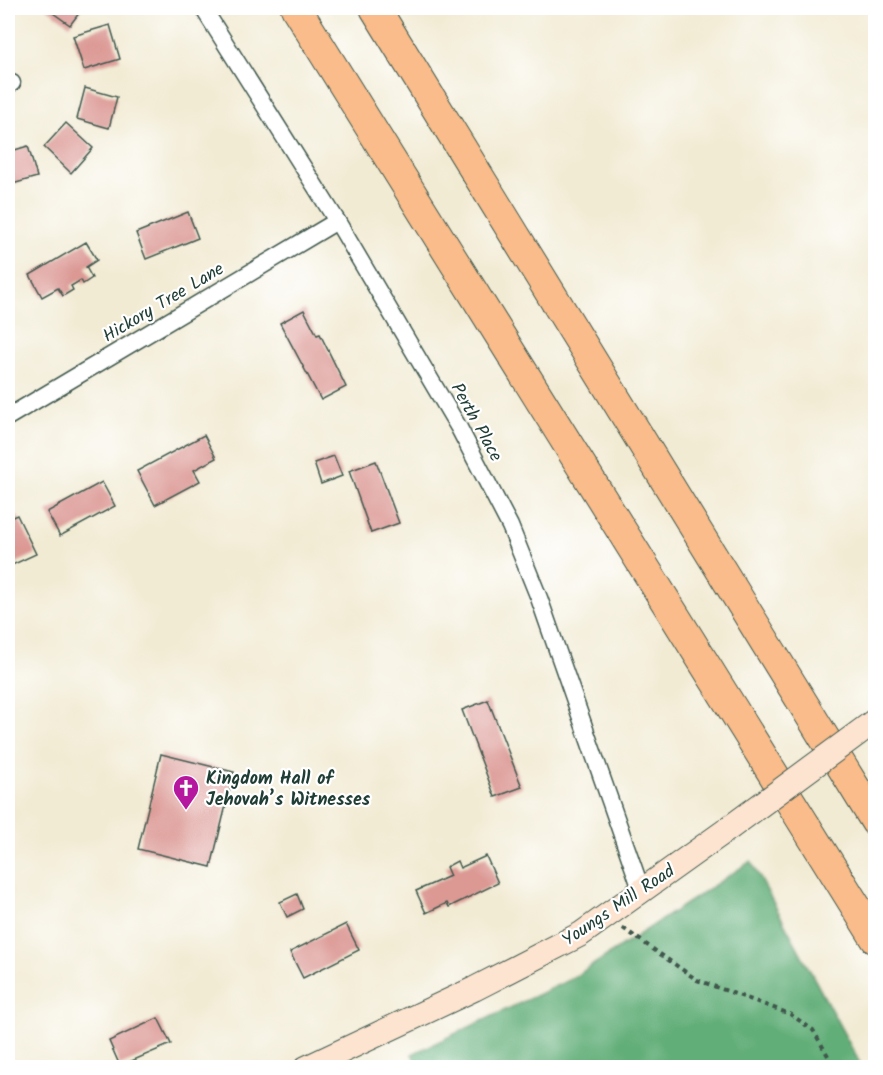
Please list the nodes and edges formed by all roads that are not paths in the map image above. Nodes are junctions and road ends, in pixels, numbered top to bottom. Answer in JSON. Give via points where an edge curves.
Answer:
{"nodes":[{"id":1,"x":203,"y":8,"type":"edge"},
{"id":2,"x":296,"y":8,"type":"edge"},
{"id":3,"x":375,"y":8,"type":"edge"},
{"id":4,"x":337,"y":221,"type":"junction"},
{"id":5,"x":8,"y":417,"type":"edge"},
{"id":6,"x":876,"y":720,"type":"edge"},
{"id":7,"x":876,"y":822,"type":"edge"},
{"id":8,"x":642,"y":892,"type":"junction"},
{"id":9,"x":876,"y":939,"type":"edge"},
{"id":10,"x":306,"y":1068,"type":"edge"}],
"edges":[{"from":1,"to":4,"type":"street","name":"Perth Place"},
{"from":2,"to":9,"type":"highway"},
{"from":3,"to":7,"type":"highway"},
{"from":4,"to":5,"type":"street","name":"Hickory Tree Lane"},
{"from":4,"to":8,"type":"street","name":"Perth Place","via":[[459,428],[510,526]]},
{"from":6,"to":8,"type":"street","name":"Youngs Mill Road","bridge":true},
{"from":8,"to":10,"type":"street","name":"Youngs Mill Road","via":[[581,934],[524,964]]}]}
